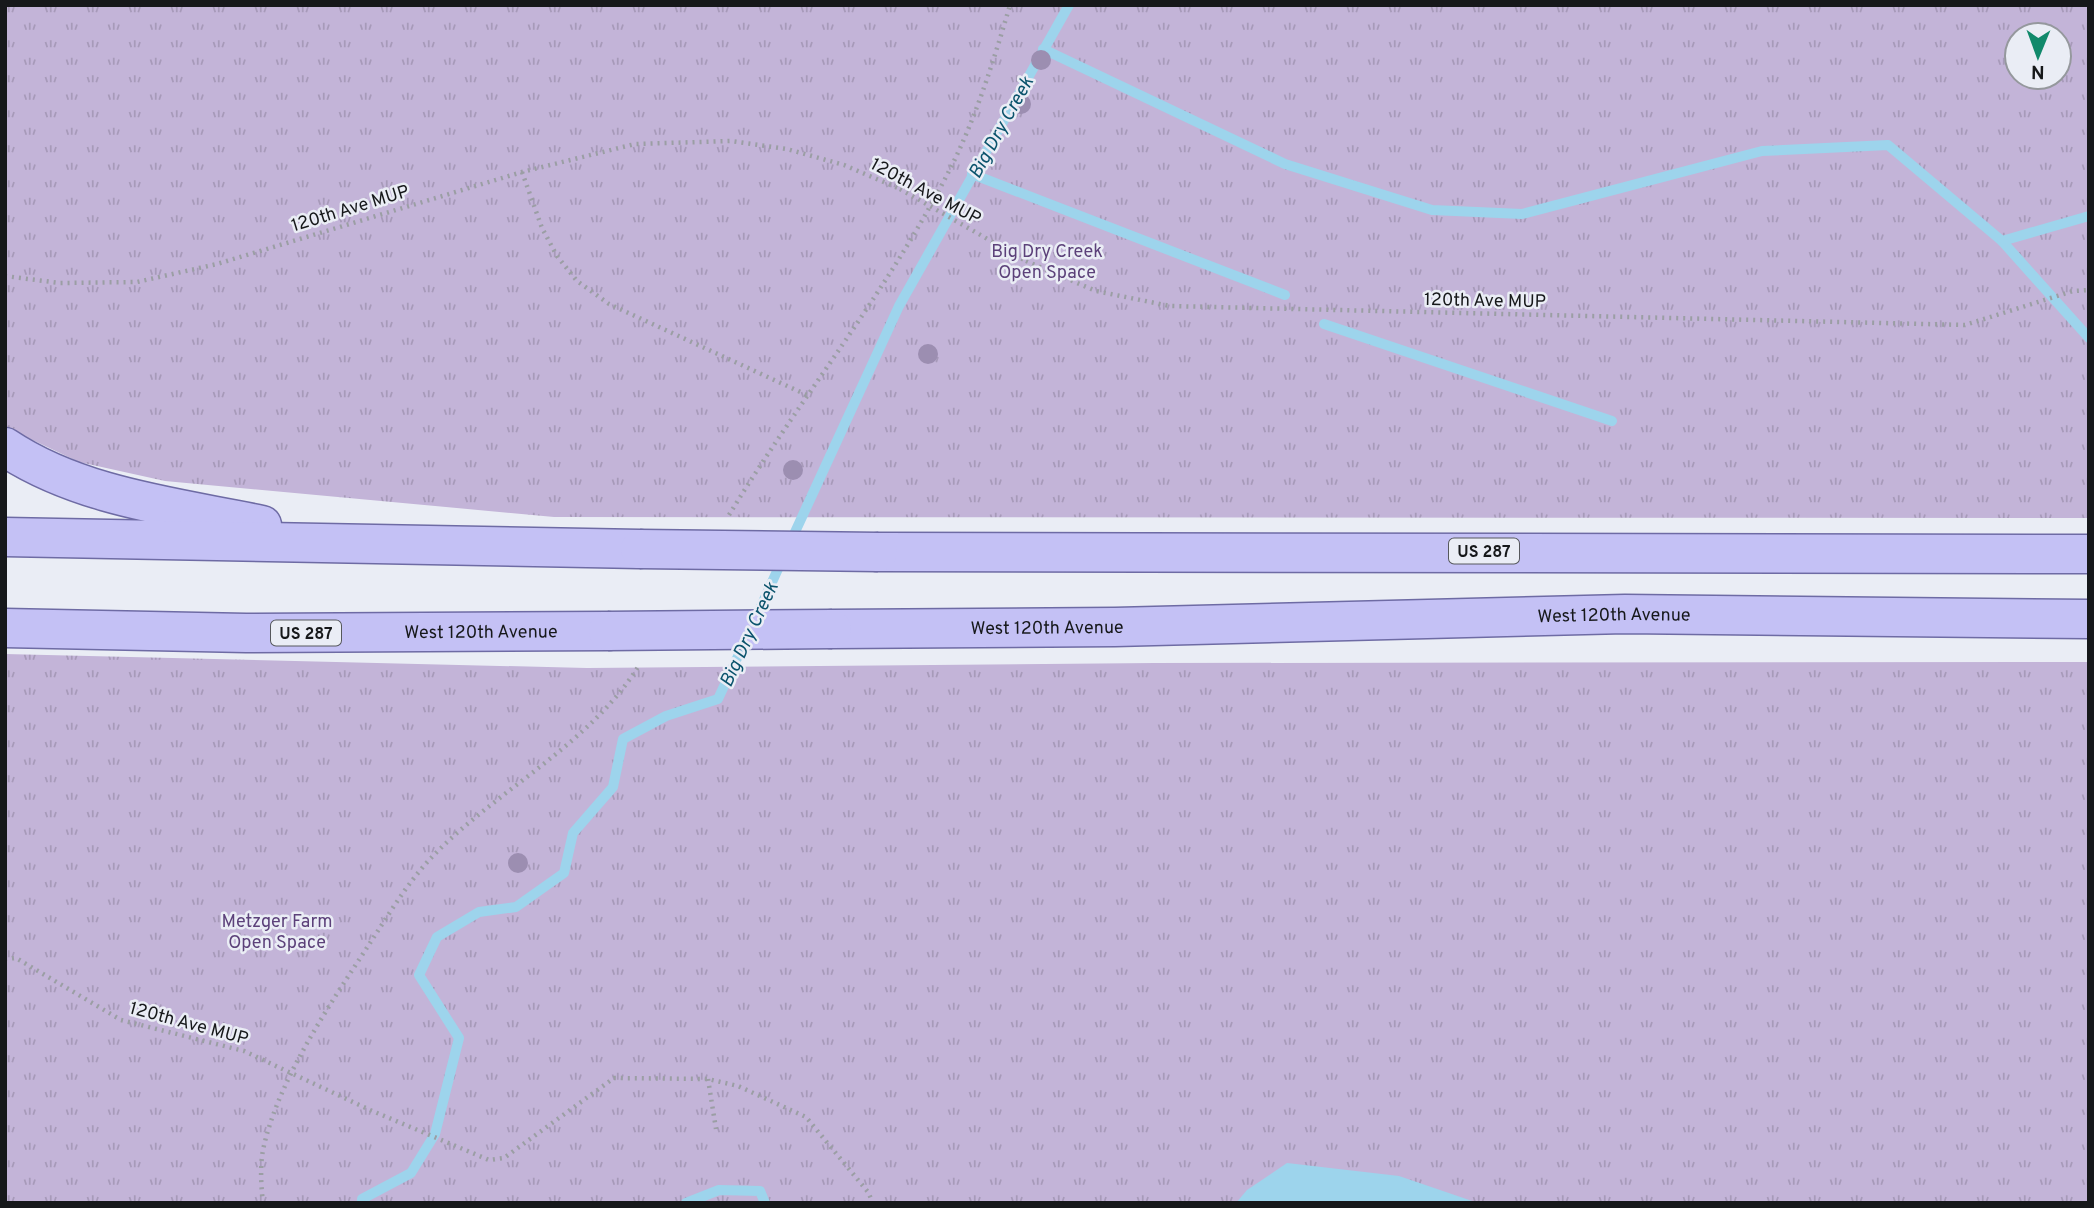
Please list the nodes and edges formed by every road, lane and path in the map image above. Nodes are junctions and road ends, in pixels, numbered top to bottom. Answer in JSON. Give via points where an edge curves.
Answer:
{"nodes":[{"id":1,"x":522,"y":172,"type":"junction"},
{"id":2,"x":5,"y":276,"type":"edge"},
{"id":3,"x":2089,"y":290,"type":"edge"},
{"id":4,"x":809,"y":396,"type":"dead end"},
{"id":5,"x":5,"y":447,"type":"edge"},
{"id":6,"x":5,"y":537,"type":"edge"},
{"id":7,"x":353,"y":544,"type":"junction"},
{"id":8,"x":2089,"y":554,"type":"edge"},
{"id":9,"x":2089,"y":619,"type":"edge"},
{"id":10,"x":5,"y":628,"type":"edge"},
{"id":11,"x":5,"y":959,"type":"edge"},
{"id":12,"x":708,"y":1079,"type":"junction"},
{"id":13,"x":716,"y":1129,"type":"dead end"},
{"id":14,"x":873,"y":1203,"type":"edge"}],
"edges":[{"from":1,"to":2,"type":"path","name":"120th Ave MUP","via":[[217,264],[137,282],[61,283]]},
{"from":1,"to":3,"type":"path","name":"120th Ave MUP","bridge":true,"via":[[635,144],[731,141],[787,149],[844,165],[900,189],[1026,261],[1096,291],[1170,306],[1965,325]]},
{"from":1,"to":4,"type":"path","via":[[542,229],[577,281],[609,304]]},
{"from":5,"to":7,"type":"main road","number":"US 287","via":[[28,462],[109,493]]},
{"from":6,"to":7,"type":"main road","number":"US 287"},
{"from":7,"to":8,"type":"main road","number":"US 287","bridge":true,"via":[[878,552]]},
{"from":9,"to":10,"type":"main road","name":"West 120th Avenue","number":"US 287","bridge":true,"via":[[1625,614],[1115,627],[246,633]]},
{"from":11,"to":12,"type":"path","name":"120th Ave MUP","via":[[16,958],[121,1020],[244,1051],[489,1160],[504,1158],[614,1078]]},
{"from":12,"to":13,"type":"path"},
{"from":12,"to":14,"type":"path","name":"120th Ave MUP","via":[[737,1086],[806,1117]]}]}
